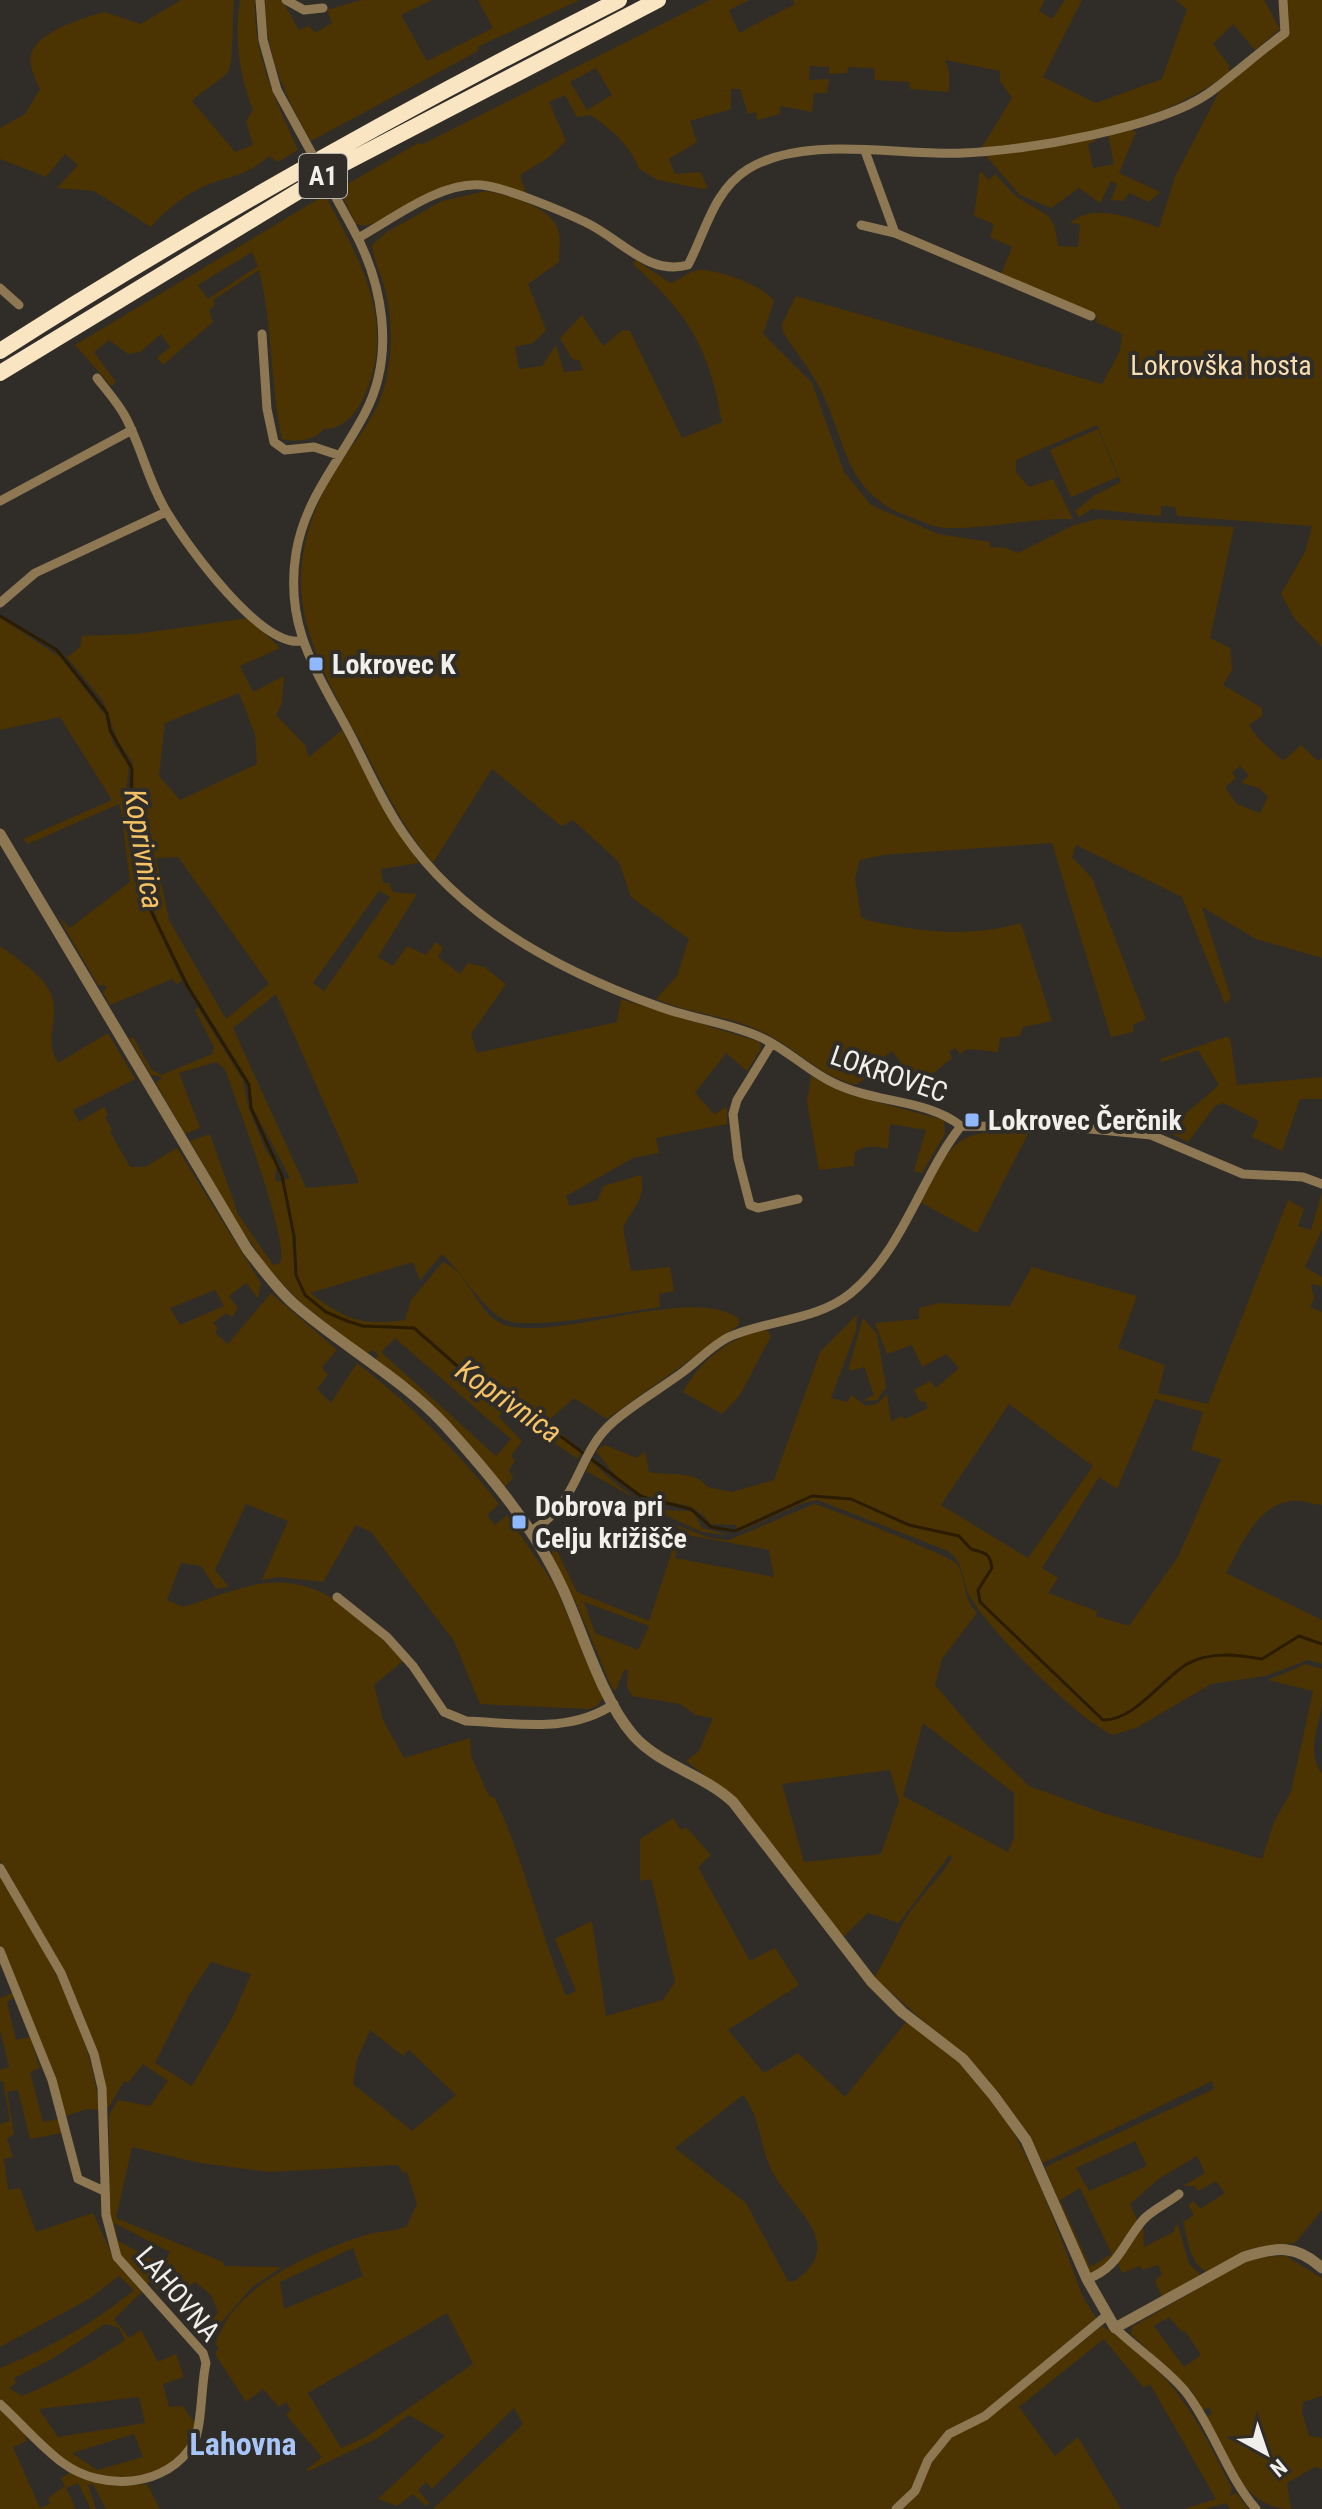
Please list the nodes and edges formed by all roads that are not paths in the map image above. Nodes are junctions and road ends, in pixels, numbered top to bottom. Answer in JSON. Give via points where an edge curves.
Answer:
{"nodes":[{"id":1,"x":260,"y":0,"type":"edge"},
{"id":2,"x":286,"y":0,"type":"edge"},
{"id":3,"x":619,"y":0,"type":"edge"},
{"id":4,"x":658,"y":0,"type":"edge"},
{"id":5,"x":1283,"y":0,"type":"edge"},
{"id":6,"x":323,"y":8,"type":"dead end"},
{"id":7,"x":865,"y":151,"type":"junction"},
{"id":8,"x":861,"y":225,"type":"dead end"},
{"id":9,"x":895,"y":233,"type":"junction"},
{"id":10,"x":358,"y":238,"type":"junction"},
{"id":11,"x":0,"y":288,"type":"edge"},
{"id":12,"x":19,"y":305,"type":"dead end"},
{"id":13,"x":1091,"y":316,"type":"dead end"},
{"id":14,"x":262,"y":334,"type":"dead end"},
{"id":15,"x":0,"y":351,"type":"edge"},
{"id":16,"x":0,"y":373,"type":"edge"},
{"id":17,"x":97,"y":378,"type":"dead end"},
{"id":18,"x":132,"y":430,"type":"junction"},
{"id":19,"x":338,"y":455,"type":"junction"},
{"id":20,"x":0,"y":501,"type":"edge"},
{"id":21,"x":166,"y":512,"type":"junction"},
{"id":22,"x":0,"y":603,"type":"edge"},
{"id":23,"x":302,"y":641,"type":"junction"},
{"id":24,"x":0,"y":834,"type":"edge"},
{"id":25,"x":772,"y":1043,"type":"junction"},
{"id":26,"x":961,"y":1126,"type":"junction"},
{"id":27,"x":1322,"y":1184,"type":"edge"},
{"id":28,"x":798,"y":1199,"type":"dead end"},
{"id":29,"x":531,"y":1531,"type":"junction"},
{"id":30,"x":337,"y":1597,"type":"dead end"},
{"id":31,"x":614,"y":1704,"type":"junction"},
{"id":32,"x":0,"y":1868,"type":"edge"},
{"id":33,"x":0,"y":1951,"type":"edge"},
{"id":34,"x":104,"y":2191,"type":"junction"},
{"id":35,"x":1179,"y":2194,"type":"dead end"},
{"id":36,"x":1322,"y":2268,"type":"edge"},
{"id":37,"x":1087,"y":2279,"type":"junction"},
{"id":38,"x":1106,"y":2316,"type":"junction"},
{"id":39,"x":1115,"y":2328,"type":"junction"},
{"id":40,"x":0,"y":2404,"type":"edge"},
{"id":41,"x":896,"y":2509,"type":"edge"},
{"id":42,"x":1256,"y":2509,"type":"edge"}],
"edges":[{"from":1,"to":10,"type":"street","name":"LOKROVEC","bridge":true,"via":[[263,40],[277,90]]},
{"from":2,"to":6,"type":"street","via":[[304,10]]},
{"from":3,"to":15,"type":"highway","number":"A1","via":[[338,147]]},
{"from":4,"to":16,"type":"highway","number":"A1","via":[[345,163]]},
{"from":5,"to":7,"type":"street","via":[[1285,33],[1208,93],[1181,107],[1089,133],[990,151]]},
{"from":7,"to":9,"type":"street"},
{"from":7,"to":10,"type":"street","via":[[810,150],[747,169],[722,190],[688,265],[672,269],[656,266],[585,222],[480,185],[440,193]]},
{"from":8,"to":9,"type":"street"},
{"from":9,"to":13,"type":"street"},
{"from":10,"to":19,"type":"street","name":"LOKROVEC","via":[[383,317],[382,348],[374,393]]},
{"from":11,"to":12,"type":"street"},
{"from":14,"to":19,"type":"street","via":[[274,442],[285,450],[314,447]]},
{"from":17,"to":18,"type":"street"},
{"from":18,"to":20,"type":"street"},
{"from":18,"to":21,"type":"street"},
{"from":19,"to":23,"type":"street","name":"LOKROVEC","via":[[311,503],[296,556],[293,591]]},
{"from":21,"to":22,"type":"street","via":[[35,573]]},
{"from":21,"to":23,"type":"street","via":[[191,550],[243,608],[283,641]]},
{"from":23,"to":25,"type":"street","name":"LOKROVEC","via":[[309,663],[403,833],[471,906],[572,973]]},
{"from":24,"to":29,"type":"street","via":[[267,1275],[292,1303],[443,1423]]},
{"from":25,"to":26,"type":"street","name":"LOKROVEC","via":[[838,1086],[946,1114]]},
{"from":25,"to":28,"type":"street","via":[[737,1100],[733,1132],[750,1205]]},
{"from":26,"to":27,"type":"street","via":[[1070,1127],[1151,1135],[1243,1174],[1303,1177]]},
{"from":26,"to":29,"type":"street","name":"LOKROVEC","via":[[939,1155],[893,1245],[855,1290],[795,1319],[729,1337],[615,1421],[591,1449],[560,1509]]},
{"from":29,"to":31,"type":"street","via":[[562,1585]]},
{"from":30,"to":31,"type":"street","via":[[387,1637],[449,1717],[569,1725]]},
{"from":31,"to":37,"type":"street","via":[[647,1748],[711,1783],[733,1802],[871,1981],[963,2059],[994,2096],[1026,2140]]},
{"from":32,"to":34,"type":"street","name":"LAHOVNA","via":[[61,1973],[94,2054],[107,2155]]},
{"from":33,"to":34,"type":"street","via":[[52,2080],[78,2179]]},
{"from":34,"to":40,"type":"street","name":"LAHOVNA","via":[[107,2227],[117,2257],[206,2357],[196,2440],[155,2475],[108,2481],[62,2463]]},
{"from":35,"to":37,"type":"street","via":[[1144,2218],[1102,2274]]},
{"from":36,"to":39,"type":"street","via":[[1300,2250],[1262,2251]]},
{"from":37,"to":38,"type":"street"},
{"from":38,"to":39,"type":"street"},
{"from":38,"to":41,"type":"street","via":[[985,2416],[949,2434],[928,2460],[915,2491]]},
{"from":39,"to":42,"type":"street","via":[[1187,2394]]}]}
